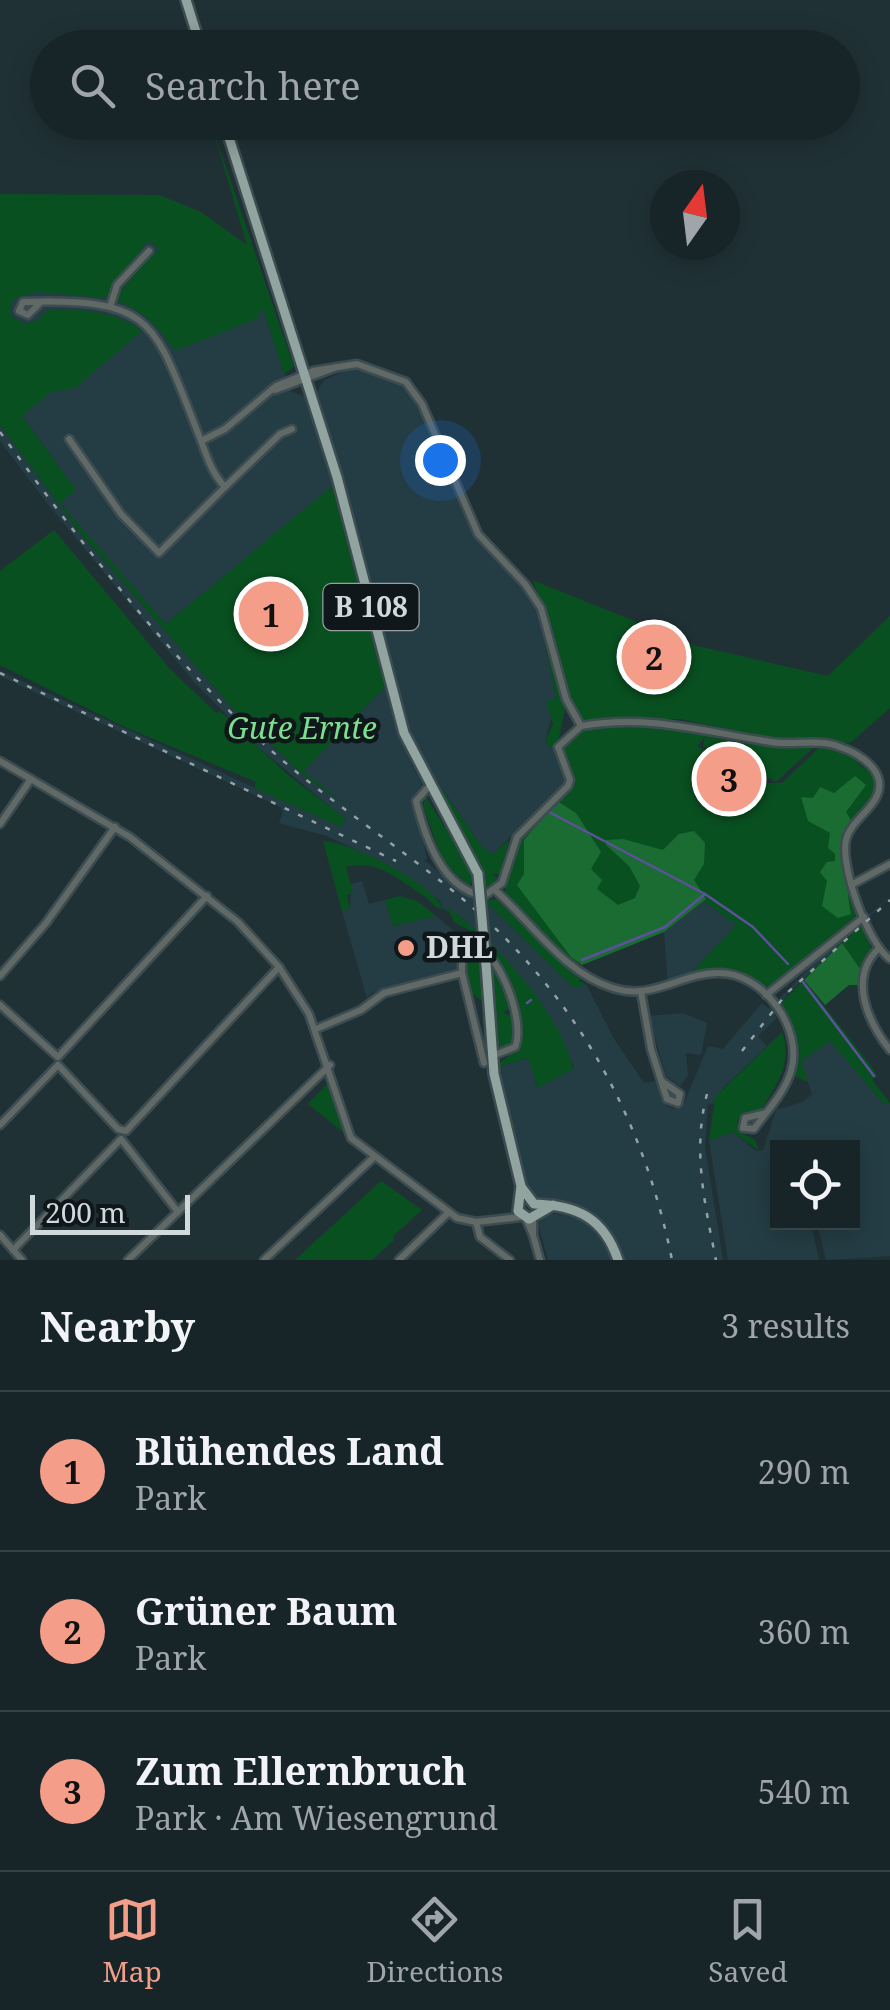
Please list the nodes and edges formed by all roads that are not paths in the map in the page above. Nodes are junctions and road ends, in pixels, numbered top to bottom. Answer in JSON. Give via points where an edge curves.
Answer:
{"nodes":[{"id":1,"x":186,"y":0,"type":"edge"},
{"id":2,"x":195,"y":30,"type":"edge"},
{"id":3,"x":230,"y":140,"type":"edge"},
{"id":4,"x":149,"y":251,"type":"dead end"},
{"id":5,"x":41,"y":302,"type":"dead end"},
{"id":6,"x":110,"y":307,"type":"junction"},
{"id":7,"x":305,"y":376,"type":"junction"},
{"id":8,"x":292,"y":429,"type":"dead end"},
{"id":9,"x":69,"y":439,"type":"dead end"},
{"id":10,"x":201,"y":441,"type":"junction"},
{"id":11,"x":226,"y":488,"type":"junction"},
{"id":12,"x":581,"y":726,"type":"junction"},
{"id":13,"x":0,"y":761,"type":"edge"},
{"id":14,"x":31,"y":779,"type":"junction"},
{"id":15,"x":428,"y":786,"type":"junction"},
{"id":16,"x":0,"y":824,"type":"edge"},
{"id":17,"x":114,"y":827,"type":"junction"},
{"id":18,"x":890,"y":864,"type":"edge"},
{"id":19,"x":852,"y":884,"type":"junction"},
{"id":20,"x":496,"y":891,"type":"junction"},
{"id":21,"x":207,"y":896,"type":"junction"},
{"id":22,"x":864,"y":917,"type":"junction"},
{"id":23,"x":878,"y":949,"type":"junction"},
{"id":24,"x":890,"y":959,"type":"edge"},
{"id":25,"x":279,"y":967,"type":"junction"},
{"id":26,"x":462,"y":972,"type":"junction"},
{"id":27,"x":0,"y":976,"type":"edge"},
{"id":28,"x":641,"y":992,"type":"junction"},
{"id":29,"x":766,"y":995,"type":"junction"},
{"id":30,"x":0,"y":1005,"type":"edge"},
{"id":31,"x":316,"y":1029,"type":"junction"},
{"id":32,"x":890,"y":1050,"type":"edge"},
{"id":33,"x":488,"y":1059,"type":"junction"},
{"id":34,"x":57,"y":1061,"type":"junction"},
{"id":35,"x":330,"y":1065,"type":"junction"},
{"id":36,"x":663,"y":1082,"type":"dead end"},
{"id":37,"x":766,"y":1112,"type":"dead end"},
{"id":38,"x":0,"y":1125,"type":"edge"},
{"id":39,"x":122,"y":1135,"type":"junction"},
{"id":40,"x":373,"y":1158,"type":"junction"},
{"id":41,"x":527,"y":1210,"type":"junction"},
{"id":42,"x":178,"y":1212,"type":"junction"},
{"id":43,"x":448,"y":1213,"type":"junction"},
{"id":44,"x":476,"y":1222,"type":"junction"},
{"id":45,"x":0,"y":1235,"type":"edge"},
{"id":46,"x":13,"y":1250,"type":"junction"},
{"id":47,"x":22,"y":1260,"type":"edge"},
{"id":48,"x":128,"y":1260,"type":"edge"},
{"id":49,"x":264,"y":1260,"type":"edge"},
{"id":50,"x":399,"y":1260,"type":"edge"},
{"id":51,"x":510,"y":1260,"type":"edge"},
{"id":52,"x":540,"y":1260,"type":"edge"},
{"id":53,"x":618,"y":1260,"type":"edge"}],
"edges":[{"from":1,"to":2,"type":"main road"},
{"from":3,"to":7,"type":"main road","number":"B 108"},
{"from":4,"to":6,"type":"street","via":[[117,285]]},
{"from":5,"to":6,"type":"street"},
{"from":6,"to":10,"type":"street","via":[[142,321],[158,337]]},
{"from":7,"to":10,"type":"street","via":[[273,390],[226,430]]},
{"from":7,"to":12,"type":"street","via":[[341,367],[383,371],[415,392],[478,534],[542,608],[566,701]]},
{"from":7,"to":15,"type":"main road","number":"B 108","via":[[400,722]]},
{"from":8,"to":11,"type":"street"},
{"from":9,"to":11,"type":"street","via":[[159,553]]},
{"from":10,"to":11,"type":"street"},
{"from":12,"to":19,"type":"street","via":[[682,723],[848,751],[870,765],[879,784],[847,837]]},
{"from":12,"to":20,"type":"street","via":[[558,747],[570,784],[515,840]]},
{"from":13,"to":14,"type":"street"},
{"from":14,"to":16,"type":"street"},
{"from":14,"to":17,"type":"street"},
{"from":15,"to":20,"type":"street","via":[[417,805],[442,871],[475,894]]},
{"from":15,"to":33,"type":"main road","number":"B 108","bridge":true,"via":[[478,874]]},
{"from":17,"to":21,"type":"street"},
{"from":17,"to":27,"type":"street"},
{"from":18,"to":19,"type":"street"},
{"from":19,"to":22,"type":"street"},
{"from":20,"to":28,"type":"street","via":[[585,974],[608,987]]},
{"from":21,"to":25,"type":"street"},
{"from":21,"to":34,"type":"street"},
{"from":22,"to":23,"type":"street"},
{"from":22,"to":29,"type":"street"},
{"from":23,"to":24,"type":"street"},
{"from":23,"to":32,"type":"street","via":[[862,990]]},
{"from":25,"to":31,"type":"street"},
{"from":25,"to":39,"type":"street"},
{"from":26,"to":31,"type":"street","via":[[384,992]]},
{"from":26,"to":33,"type":"street"},
{"from":26,"to":33,"type":"street","via":[[461,952],[470,942],[487,949],[502,973],[518,1039],[507,1053]]},
{"from":28,"to":29,"type":"street","via":[[719,973],[744,978]]},
{"from":28,"to":36,"type":"street"},
{"from":29,"to":37,"type":"street","via":[[788,1024],[794,1052],[790,1076]]},
{"from":30,"to":34,"type":"street"},
{"from":31,"to":35,"type":"street"},
{"from":33,"to":41,"type":"main road","number":"B 108"},
{"from":34,"to":38,"type":"street"},
{"from":34,"to":39,"type":"street"},
{"from":35,"to":40,"type":"street","via":[[351,1138]]},
{"from":35,"to":42,"type":"street"},
{"from":39,"to":42,"type":"street"},
{"from":39,"to":46,"type":"street"},
{"from":40,"to":43,"type":"street"},
{"from":40,"to":49,"type":"street"},
{"from":41,"to":44,"type":"street"},
{"from":41,"to":52,"type":"street"},
{"from":41,"to":53,"type":"main road","via":[[553,1205],[593,1218]]},
{"from":42,"to":48,"type":"street"},
{"from":43,"to":44,"type":"street"},
{"from":43,"to":50,"type":"street"},
{"from":44,"to":51,"type":"street","via":[[480,1237]]},
{"from":45,"to":46,"type":"street"},
{"from":46,"to":47,"type":"street"}]}
